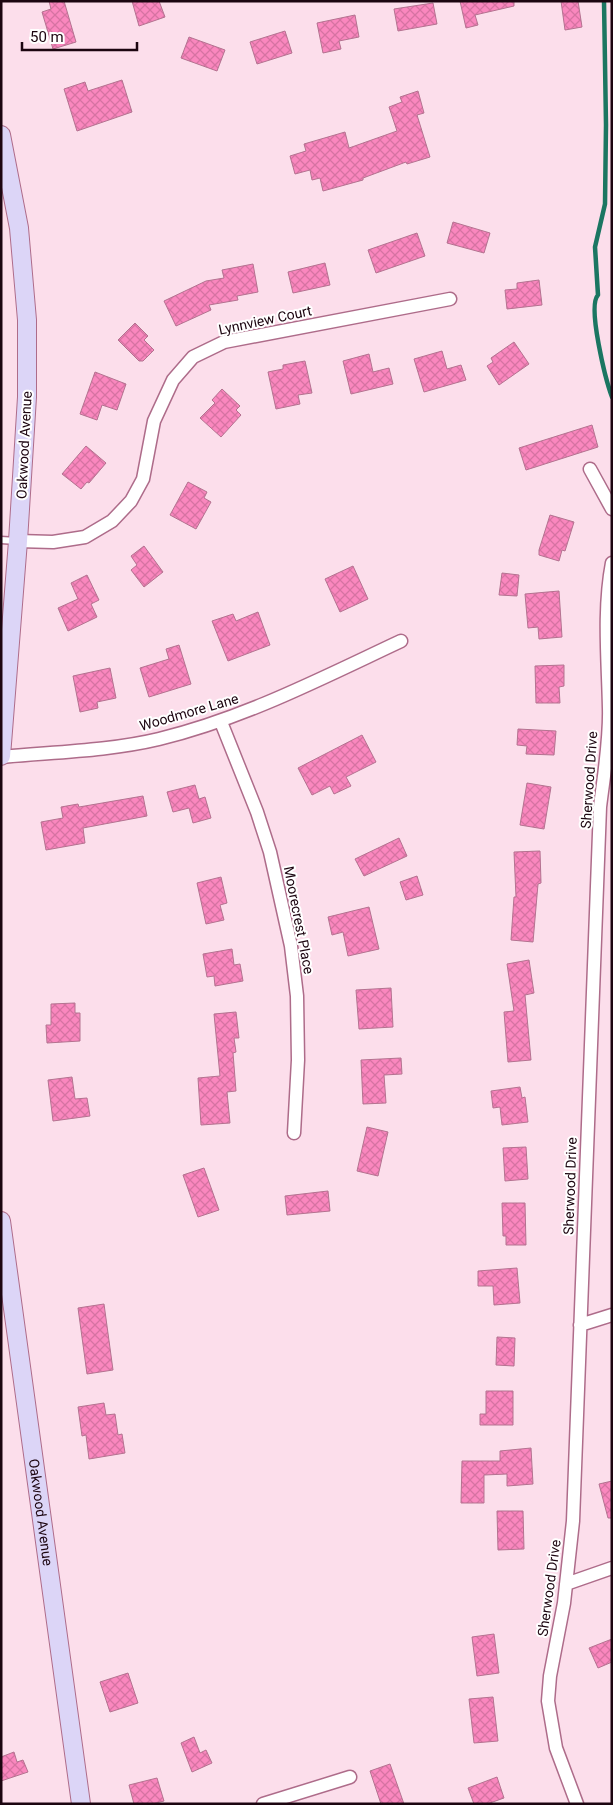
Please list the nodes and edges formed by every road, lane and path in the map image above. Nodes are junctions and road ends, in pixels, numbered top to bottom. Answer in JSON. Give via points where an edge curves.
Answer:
{"nodes":[{"id":1,"x":1,"y":135,"type":"edge"},
{"id":2,"x":450,"y":299,"type":"dead end"},
{"id":3,"x":590,"y":469,"type":"dead end"},
{"id":4,"x":612,"y":509,"type":"edge"},
{"id":5,"x":10,"y":541,"type":"edge"},
{"id":6,"x":612,"y":563,"type":"edge"},
{"id":7,"x":401,"y":641,"type":"dead end"},
{"id":8,"x":221,"y":722,"type":"junction"},
{"id":9,"x":1,"y":757,"type":"edge"},
{"id":10,"x":608,"y":766,"type":"edge"},
{"id":11,"x":294,"y":1133,"type":"dead end"},
{"id":12,"x":1,"y":1221,"type":"edge"},
{"id":13,"x":612,"y":1315,"type":"edge"},
{"id":14,"x":580,"y":1325,"type":"junction"},
{"id":15,"x":612,"y":1568,"type":"edge"},
{"id":16,"x":566,"y":1584,"type":"junction"},
{"id":17,"x":350,"y":1777,"type":"dead end"},
{"id":18,"x":81,"y":1804,"type":"edge"},
{"id":19,"x":263,"y":1804,"type":"edge"},
{"id":20,"x":577,"y":1804,"type":"edge"}],
"edges":[{"from":1,"to":5,"type":"street","name":"Oakwood Avenue","via":[[19,228],[27,320],[27,396]]},
{"from":2,"to":5,"type":"street","name":"Lynnview Court","via":[[224,342],[193,357],[173,380],[154,421],[143,479],[131,501],[112,521],[85,537],[54,542]]},
{"from":3,"to":4,"type":"street"},
{"from":5,"to":9,"type":"street","name":"Oakwood Avenue"},
{"from":6,"to":10,"type":"street","name":"Sherwood Drive","via":[[608,604]]},
{"from":7,"to":8,"type":"street","name":"Woodmore Lane"},
{"from":8,"to":9,"type":"street","name":"Woodmore Lane","via":[[158,739]]},
{"from":8,"to":11,"type":"street","name":"Moorecrest Place","via":[[270,852],[291,946],[298,1042]]},
{"from":10,"to":14,"type":"street","name":"Sherwood Drive","via":[[600,807]]},
{"from":12,"to":18,"type":"street","name":"Oakwood Avenue"},
{"from":13,"to":14,"type":"street"},
{"from":14,"to":16,"type":"street","name":"Sherwood Drive","via":[[573,1521]]},
{"from":15,"to":16,"type":"street"},
{"from":16,"to":20,"type":"street","name":"Sherwood Drive","via":[[548,1701],[556,1748]]},
{"from":17,"to":19,"type":"street"}]}
